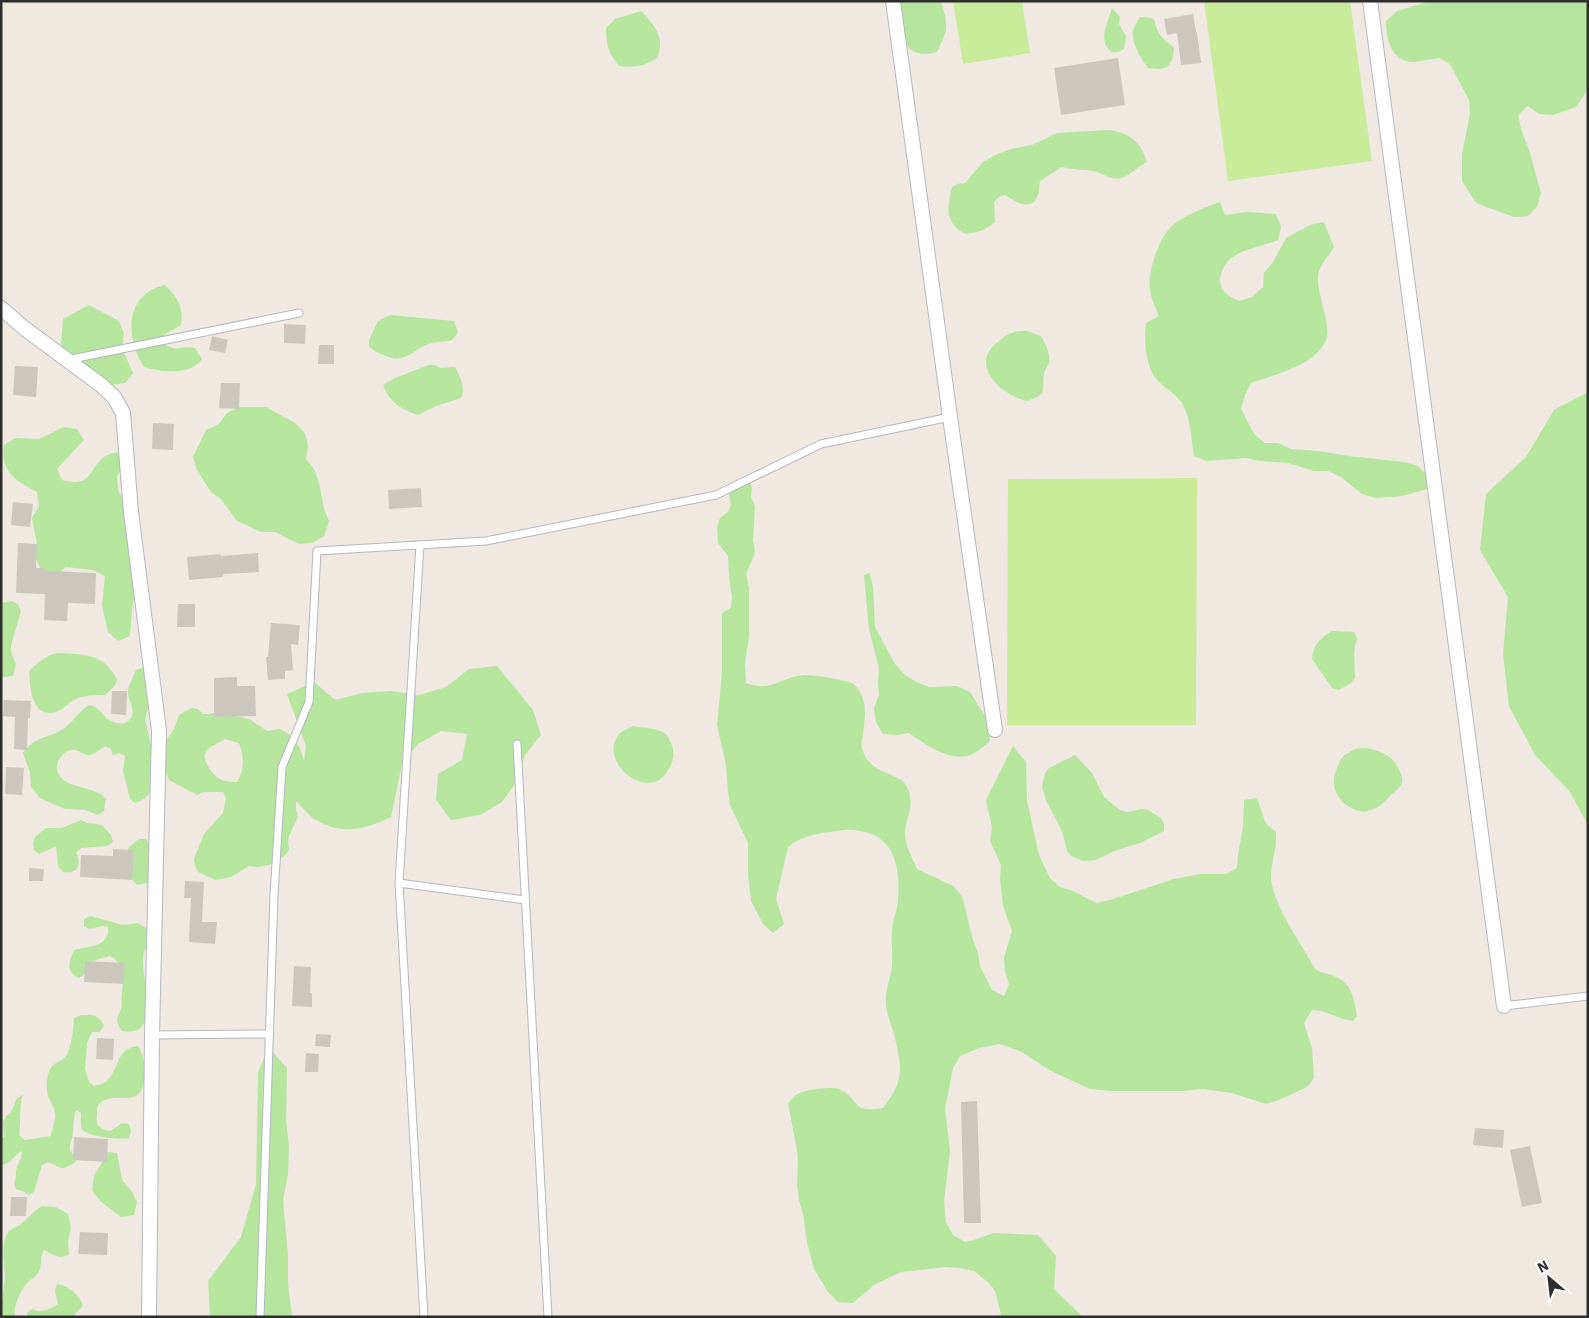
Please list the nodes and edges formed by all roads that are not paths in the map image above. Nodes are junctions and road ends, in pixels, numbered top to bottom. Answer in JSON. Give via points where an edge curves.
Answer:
{"nodes":[{"id":1,"x":893,"y":1,"type":"edge"},
{"id":2,"x":1370,"y":1,"type":"edge"},
{"id":3,"x":1,"y":308,"type":"edge"},
{"id":4,"x":299,"y":313,"type":"dead end"},
{"id":5,"x":67,"y":360,"type":"junction"},
{"id":6,"x":950,"y":417,"type":"junction"},
{"id":7,"x":420,"y":544,"type":"junction"},
{"id":8,"x":996,"y":730,"type":"dead end"},
{"id":9,"x":517,"y":744,"type":"dead end"},
{"id":10,"x":399,"y":883,"type":"junction"},
{"id":11,"x":525,"y":900,"type":"junction"},
{"id":12,"x":1588,"y":996,"type":"edge"},
{"id":13,"x":1504,"y":1006,"type":"joint"},
{"id":14,"x":268,"y":1034,"type":"junction"},
{"id":15,"x":152,"y":1035,"type":"junction"},
{"id":16,"x":149,"y":1317,"type":"edge"},
{"id":17,"x":260,"y":1317,"type":"edge"},
{"id":18,"x":424,"y":1317,"type":"edge"},
{"id":19,"x":548,"y":1317,"type":"edge"}],
"edges":[{"from":1,"to":6,"type":"street"},
{"from":2,"to":13,"type":"street"},
{"from":3,"to":5,"type":"street"},
{"from":4,"to":5,"type":"lane"},
{"from":5,"to":15,"type":"street","via":[[114,397],[123,413],[131,512],[159,731]]},
{"from":6,"to":7,"type":"lane","via":[[821,444],[716,495],[486,541]]},
{"from":6,"to":8,"type":"street"},
{"from":7,"to":10,"type":"lane"},
{"from":7,"to":14,"type":"lane","via":[[318,551],[309,702],[282,767]]},
{"from":9,"to":11,"type":"lane"},
{"from":10,"to":11,"type":"lane"},
{"from":10,"to":18,"type":"lane"},
{"from":11,"to":19,"type":"lane"},
{"from":12,"to":13,"type":"lane"},
{"from":14,"to":15,"type":"lane"},
{"from":14,"to":17,"type":"lane"},
{"from":15,"to":16,"type":"street"}]}
